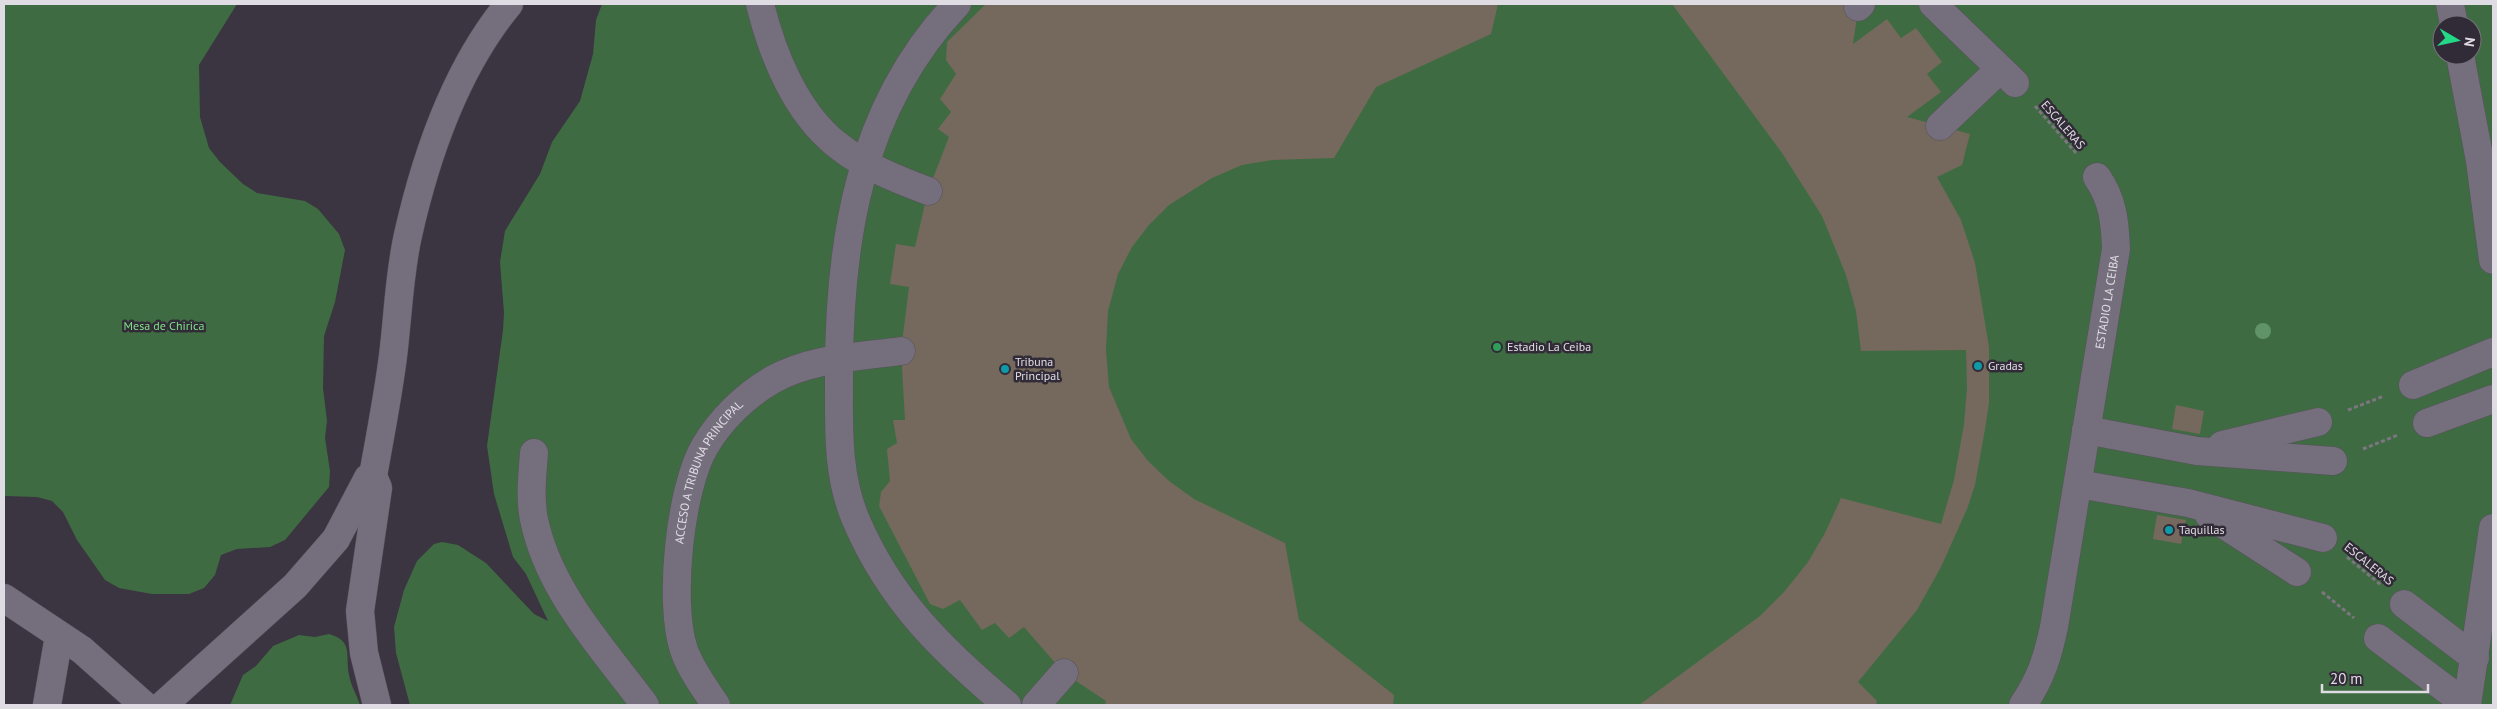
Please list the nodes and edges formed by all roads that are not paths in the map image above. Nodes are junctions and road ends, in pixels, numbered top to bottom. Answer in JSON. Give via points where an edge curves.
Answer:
{"nodes":[{"id":1,"x":508,"y":4,"type":"edge"},
{"id":2,"x":760,"y":4,"type":"edge"},
{"id":3,"x":957,"y":4,"type":"edge"},
{"id":4,"x":1934,"y":4,"type":"edge"},
{"id":5,"x":2462,"y":65,"type":"edge"},
{"id":6,"x":1940,"y":126,"type":"dead end"},
{"id":7,"x":865,"y":163,"type":"junction"},
{"id":8,"x":2098,"y":178,"type":"road end"},
{"id":9,"x":928,"y":191,"type":"dead end"},
{"id":10,"x":2493,"y":260,"type":"edge"},
{"id":11,"x":901,"y":351,"type":"dead end"},
{"id":12,"x":2493,"y":352,"type":"edge"},
{"id":13,"x":838,"y":359,"type":"junction"},
{"id":14,"x":2413,"y":385,"type":"road end"},
{"id":15,"x":2493,"y":400,"type":"edge"},
{"id":16,"x":2318,"y":422,"type":"road end"},
{"id":17,"x":2427,"y":423,"type":"road end"},
{"id":18,"x":2086,"y":430,"type":"junction"},
{"id":19,"x":2197,"y":451,"type":"junction"},
{"id":20,"x":534,"y":453,"type":"dead end"},
{"id":21,"x":2333,"y":461,"type":"road end"},
{"id":22,"x":373,"y":476,"type":"junction"},
{"id":23,"x":2078,"y":484,"type":"junction"},
{"id":24,"x":2188,"y":503,"type":"junction"},
{"id":25,"x":2493,"y":528,"type":"edge"},
{"id":26,"x":2323,"y":538,"type":"road end"},
{"id":27,"x":2297,"y":572,"type":"road end"},
{"id":28,"x":4,"y":598,"type":"edge"},
{"id":29,"x":2404,"y":604,"type":"road end"},
{"id":30,"x":59,"y":636,"type":"junction"},
{"id":31,"x":2378,"y":638,"type":"road end"},
{"id":32,"x":2475,"y":658,"type":"junction"},
{"id":33,"x":1064,"y":673,"type":"dead end"},
{"id":34,"x":47,"y":705,"type":"edge"},
{"id":35,"x":144,"y":705,"type":"edge"},
{"id":36,"x":162,"y":705,"type":"edge"},
{"id":37,"x":377,"y":705,"type":"edge"},
{"id":38,"x":645,"y":705,"type":"edge"},
{"id":39,"x":716,"y":705,"type":"edge"},
{"id":40,"x":1007,"y":705,"type":"edge"},
{"id":41,"x":1036,"y":705,"type":"edge"},
{"id":42,"x":2023,"y":705,"type":"edge"},
{"id":43,"x":2467,"y":705,"type":"edge"}],
"edges":[{"from":1,"to":22,"type":"street","via":[[491,25],[461,78],[426,171],[408,236],[393,358]]},
{"from":2,"to":7,"type":"street","via":[[775,53],[806,110],[834,142]]},
{"from":3,"to":7,"type":"street","via":[[919,49],[883,116]]},
{"from":4,"to":6,"type":"street","via":[[2007,76]]},
{"from":5,"to":10,"type":"street","via":[[2480,161]]},
{"from":7,"to":9,"type":"street"},
{"from":7,"to":13,"type":"street","via":[[851,225]]},
{"from":8,"to":18,"type":"street","name":"ESTADIO LA CEIBA","via":[[2106,189],[2115,216],[2116,249]]},
{"from":11,"to":13,"type":"street","name":"ACCESO A TRIBUNA PRINCIPAL"},
{"from":12,"to":14,"type":"street"},
{"from":13,"to":39,"type":"street","name":"ACCESO A TRIBUNA PRINCIPAL","via":[[802,366],[772,380],[746,398],[723,421],[694,467],[678,563],[678,630],[684,652]]},
{"from":13,"to":40,"type":"street","via":[[842,472],[856,520],[893,589],[909,611],[953,657]]},
{"from":15,"to":17,"type":"street"},
{"from":16,"to":19,"type":"street"},
{"from":18,"to":19,"type":"street"},
{"from":18,"to":23,"type":"street","name":"ESTADIO LA CEIBA"},
{"from":19,"to":21,"type":"street"},
{"from":20,"to":38,"type":"street","via":[[531,491],[535,528],[561,592]]},
{"from":22,"to":36,"type":"street","via":[[368,478],[336,539],[295,586]]},
{"from":22,"to":37,"type":"street","via":[[378,488],[360,610],[364,652]]},
{"from":23,"to":24,"type":"street"},
{"from":23,"to":42,"type":"street","name":"ESTADIO LA CEIBA","via":[[2048,652],[2038,682]]},
{"from":24,"to":26,"type":"street"},
{"from":24,"to":27,"type":"street"},
{"from":25,"to":32,"type":"street"},
{"from":28,"to":30,"type":"street"},
{"from":29,"to":32,"type":"street"},
{"from":30,"to":34,"type":"street"},
{"from":30,"to":35,"type":"street","via":[[82,650]]},
{"from":31,"to":43,"type":"street"},
{"from":32,"to":43,"type":"street"},
{"from":33,"to":41,"type":"street"}]}
